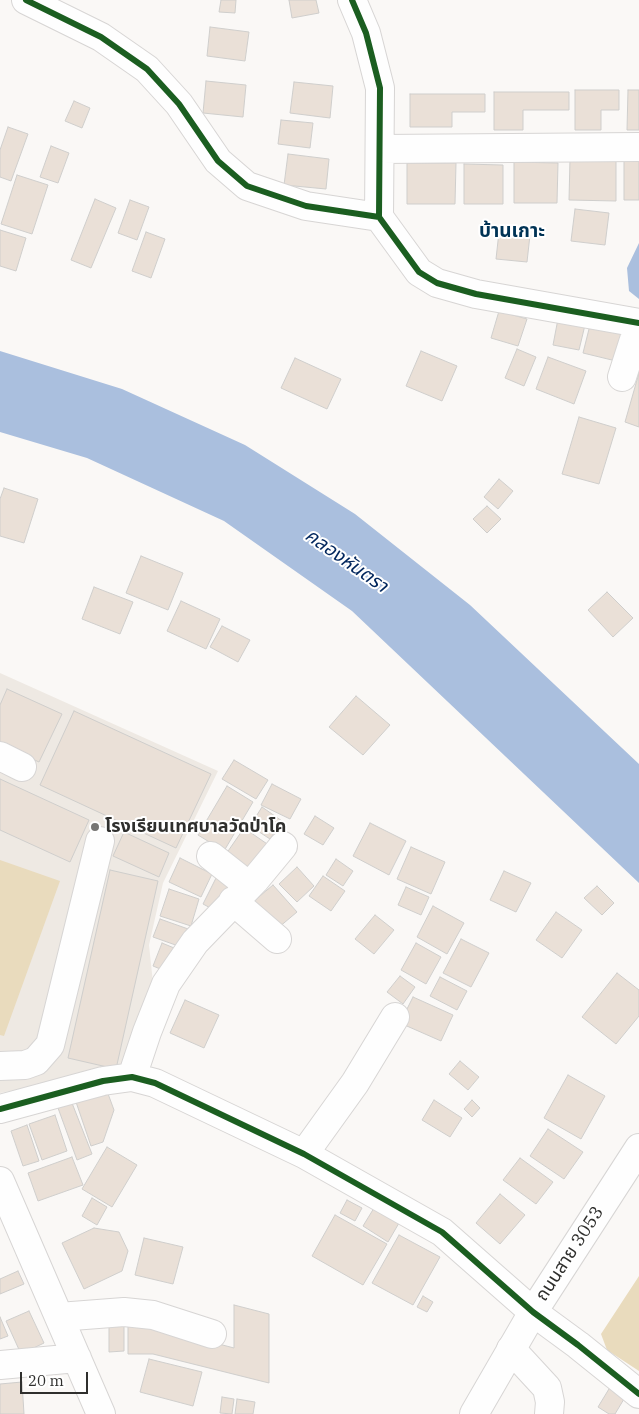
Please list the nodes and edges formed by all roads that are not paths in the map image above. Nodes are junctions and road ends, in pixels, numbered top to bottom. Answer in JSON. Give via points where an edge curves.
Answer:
{"nodes":[{"id":1,"x":26,"y":0,"type":"edge"},
{"id":2,"x":352,"y":0,"type":"edge"},
{"id":3,"x":639,"y":147,"type":"edge"},
{"id":4,"x":381,"y":149,"type":"junction"},
{"id":5,"x":379,"y":217,"type":"junction"},
{"id":6,"x":639,"y":324,"type":"edge"},
{"id":7,"x":622,"y":377,"type":"dead end"},
{"id":8,"x":100,"y":841,"type":"dead end"},
{"id":9,"x":283,"y":846,"type":"dead end"},
{"id":10,"x":211,"y":856,"type":"dead end"},
{"id":11,"x":241,"y":893,"type":"junction"},
{"id":12,"x":277,"y":939,"type":"dead end"},
{"id":13,"x":395,"y":1018,"type":"dead end"},
{"id":14,"x":0,"y":1066,"type":"edge"},
{"id":15,"x":132,"y":1077,"type":"junction"},
{"id":16,"x":0,"y":1109,"type":"edge"},
{"id":17,"x":639,"y":1148,"type":"edge"},
{"id":18,"x":304,"y":1154,"type":"junction"},
{"id":19,"x":0,"y":1181,"type":"edge"},
{"id":20,"x":533,"y":1312,"type":"junction"},
{"id":21,"x":59,"y":1316,"type":"junction"},
{"id":22,"x":212,"y":1334,"type":"dead end"},
{"id":23,"x":511,"y":1349,"type":"junction"},
{"id":24,"x":77,"y":1358,"type":"junction"},
{"id":25,"x":0,"y":1364,"type":"edge"},
{"id":26,"x":639,"y":1394,"type":"edge"},
{"id":27,"x":101,"y":1414,"type":"edge"},
{"id":28,"x":474,"y":1414,"type":"edge"},
{"id":29,"x":549,"y":1414,"type":"edge"}],
"edges":[{"from":1,"to":5,"type":"street","via":[[101,37],[147,69],[178,104],[218,161],[247,186],[306,206]]},
{"from":2,"to":4,"type":"street","via":[[366,34],[380,88]]},
{"from":3,"to":4,"type":"street"},
{"from":4,"to":5,"type":"street"},
{"from":5,"to":6,"type":"street","via":[[419,272],[437,283],[476,294]]},
{"from":6,"to":7,"type":"street"},
{"from":8,"to":14,"type":"street","via":[[50,1045],[36,1061]]},
{"from":9,"to":11,"type":"street"},
{"from":10,"to":11,"type":"street"},
{"from":11,"to":12,"type":"street"},
{"from":11,"to":15,"type":"street","via":[[195,942],[166,984]]},
{"from":13,"to":18,"type":"street","via":[[355,1083]]},
{"from":15,"to":16,"type":"street","via":[[103,1081]]},
{"from":15,"to":18,"type":"street","via":[[155,1082]]},
{"from":17,"to":20,"type":"street","name":"ถนนสาย 3053"},
{"from":18,"to":20,"type":"street","via":[[442,1232]]},
{"from":19,"to":21,"type":"street"},
{"from":20,"to":23,"type":"street","name":"ถนนสาย 3053"},
{"from":20,"to":26,"type":"street"},
{"from":21,"to":22,"type":"street","via":[[124,1312],[153,1315]]},
{"from":21,"to":24,"type":"street"},
{"from":23,"to":28,"type":"street","name":"ถนนสาย 3053"},
{"from":23,"to":29,"type":"street","via":[[547,1388]]},
{"from":24,"to":25,"type":"street"},
{"from":24,"to":27,"type":"street"}]}
